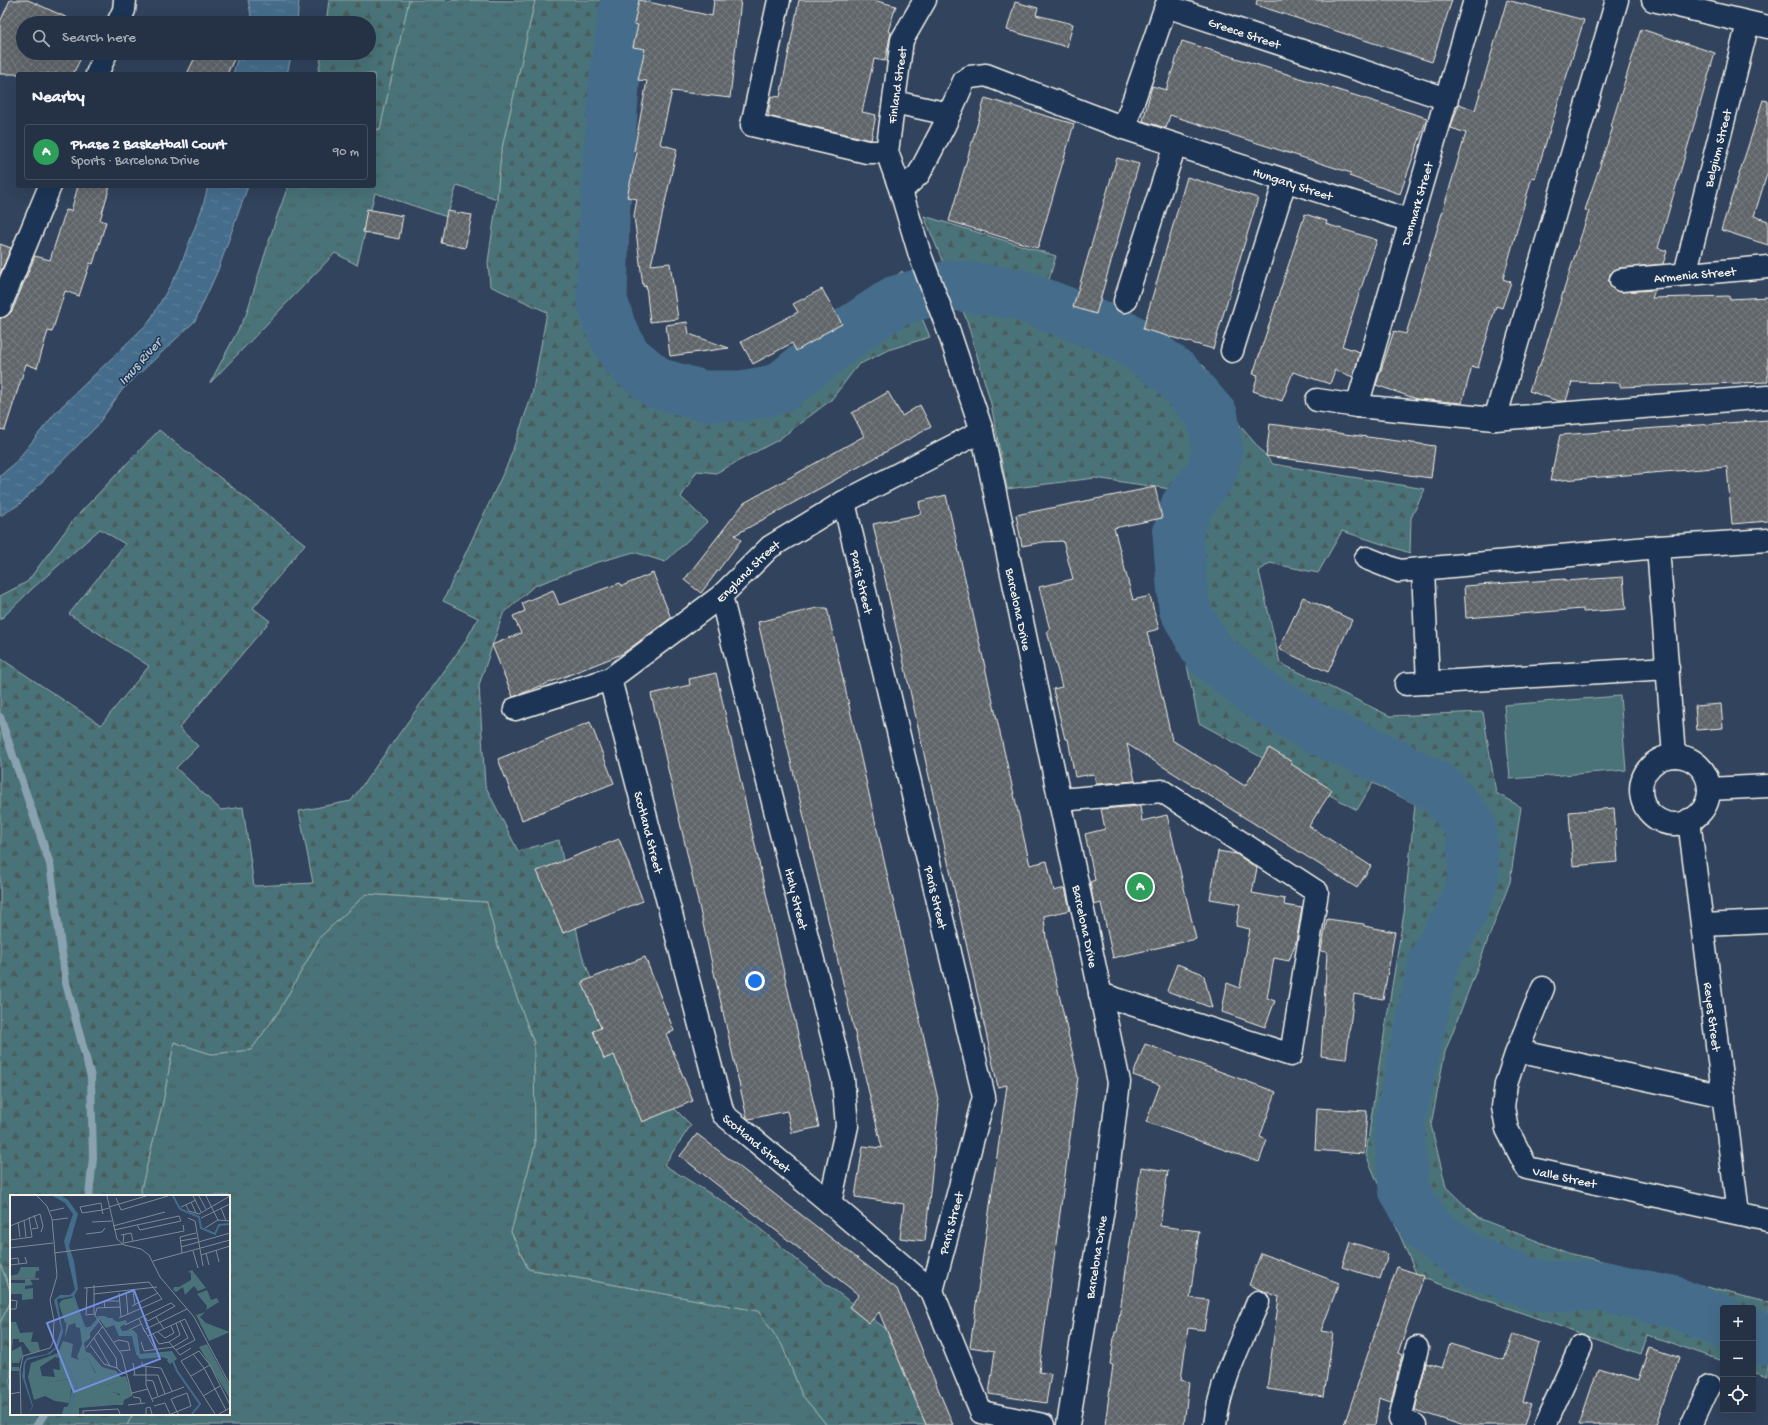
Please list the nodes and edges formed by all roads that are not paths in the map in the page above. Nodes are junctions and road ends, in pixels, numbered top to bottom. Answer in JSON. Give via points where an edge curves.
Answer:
{"nodes":[{"id":1,"x":125,"y":0,"type":"edge"},
{"id":2,"x":779,"y":0,"type":"edge"},
{"id":3,"x":925,"y":0,"type":"edge"},
{"id":4,"x":1476,"y":0,"type":"edge"},
{"id":5,"x":1618,"y":0,"type":"edge"},
{"id":6,"x":1653,"y":0,"type":"edge"},
{"id":7,"x":121,"y":16,"type":"edge"},
{"id":8,"x":1758,"y":25,"type":"edge"},
{"id":9,"x":103,"y":60,"type":"edge"},
{"id":10,"x":98,"y":72,"type":"edge"},
{"id":11,"x":1447,"y":99,"type":"junction"},
{"id":12,"x":894,"y":102,"type":"junction"},
{"id":13,"x":949,"y":114,"type":"junction"},
{"id":14,"x":1124,"y":128,"type":"junction"},
{"id":15,"x":1175,"y":145,"type":"junction"},
{"id":16,"x":887,"y":152,"type":"junction"},
{"id":17,"x":1285,"y":181,"type":"junction"},
{"id":18,"x":49,"y":188,"type":"edge"},
{"id":19,"x":901,"y":191,"type":"junction"},
{"id":20,"x":1411,"y":221,"type":"junction"},
{"id":21,"x":1768,"y":267,"type":"edge"},
{"id":22,"x":1685,"y":274,"type":"junction"},
{"id":23,"x":1621,"y":280,"type":"dead end"},
{"id":24,"x":1125,"y":301,"type":"dead end"},
{"id":25,"x":0,"y":306,"type":"edge"},
{"id":26,"x":1232,"y":351,"type":"dead end"},
{"id":27,"x":1768,"y":397,"type":"edge"},
{"id":28,"x":1317,"y":400,"type":"dead end"},
{"id":29,"x":1357,"y":406,"type":"junction"},
{"id":30,"x":1495,"y":419,"type":"junction"},
{"id":31,"x":982,"y":431,"type":"junction"},
{"id":32,"x":844,"y":502,"type":"junction"},
{"id":33,"x":1768,"y":540,"type":"edge"},
{"id":34,"x":1658,"y":547,"type":"junction"},
{"id":35,"x":1366,"y":558,"type":"dead end"},
{"id":36,"x":1423,"y":569,"type":"junction"},
{"id":37,"x":721,"y":596,"type":"junction"},
{"id":38,"x":1668,"y":668,"type":"junction"},
{"id":39,"x":610,"y":678,"type":"junction"},
{"id":40,"x":1428,"y":683,"type":"junction"},
{"id":41,"x":1406,"y":684,"type":"dead end"},
{"id":42,"x":515,"y":709,"type":"dead end"},
{"id":43,"x":1674,"y":756,"type":"junction"},
{"id":44,"x":1768,"y":786,"type":"edge"},
{"id":45,"x":1709,"y":789,"type":"junction"},
{"id":46,"x":1060,"y":800,"type":"junction"},
{"id":47,"x":1689,"y":820,"type":"junction"},
{"id":48,"x":1768,"y":922,"type":"edge"},
{"id":49,"x":1702,"y":925,"type":"junction"},
{"id":50,"x":1543,"y":988,"type":"dead end"},
{"id":51,"x":1100,"y":994,"type":"junction"},
{"id":52,"x":1516,"y":1051,"type":"junction"},
{"id":53,"x":1724,"y":1096,"type":"junction"},
{"id":54,"x":830,"y":1202,"type":"junction"},
{"id":55,"x":1738,"y":1213,"type":"junction"},
{"id":56,"x":1768,"y":1220,"type":"edge"},
{"id":57,"x":932,"y":1291,"type":"junction"},
{"id":58,"x":1258,"y":1302,"type":"dead end"},
{"id":59,"x":1581,"y":1346,"type":"dead end"},
{"id":60,"x":1417,"y":1348,"type":"dead end"},
{"id":61,"x":1710,"y":1384,"type":"dead end"},
{"id":62,"x":1043,"y":1425,"type":"edge"},
{"id":63,"x":1068,"y":1425,"type":"edge"},
{"id":64,"x":1215,"y":1425,"type":"edge"},
{"id":65,"x":1415,"y":1425,"type":"edge"},
{"id":66,"x":1545,"y":1425,"type":"edge"},
{"id":67,"x":1691,"y":1425,"type":"edge"}],
"edges":[{"from":1,"to":7,"type":"street"},
{"from":2,"to":16,"type":"street","via":[[752,125],[867,152]]},
{"from":3,"to":12,"type":"street","name":"Finland Street","via":[[902,40]]},
{"from":4,"to":11,"type":"street","name":"Denmark Street"},
{"from":5,"to":30,"type":"street"},
{"from":6,"to":8,"type":"street"},
{"from":8,"to":22,"type":"street","name":"Belgium Street"},
{"from":9,"to":10,"type":"street"},
{"from":11,"to":14,"type":"street","name":"Greece Street","via":[[1166,6]]},
{"from":11,"to":20,"type":"street","name":"Denmark Street"},
{"from":12,"to":13,"type":"street"},
{"from":12,"to":16,"type":"street","name":"Finland Street"},
{"from":13,"to":14,"type":"street","name":"Hungary Street","via":[[964,81],[970,77],[986,75]]},
{"from":13,"to":19,"type":"street","via":[[919,174]]},
{"from":14,"to":15,"type":"street","name":"Hungary Street"},
{"from":15,"to":17,"type":"street","name":"Hungary Street"},
{"from":15,"to":24,"type":"street"},
{"from":16,"to":19,"type":"street","name":"Barcelona Drive"},
{"from":17,"to":20,"type":"street","name":"Hungary Street"},
{"from":17,"to":26,"type":"street"},
{"from":18,"to":25,"type":"street"},
{"from":19,"to":31,"type":"street","name":"Barcelona Drive","via":[[920,255]]},
{"from":20,"to":29,"type":"street","name":"Denmark Street"},
{"from":21,"to":22,"type":"street","name":"Armenia Street"},
{"from":22,"to":23,"type":"street","name":"Armenia Street"},
{"from":27,"to":30,"type":"street"},
{"from":28,"to":29,"type":"street"},
{"from":29,"to":30,"type":"street"},
{"from":31,"to":32,"type":"street","name":"England Street"},
{"from":31,"to":46,"type":"street","name":"Barcelona Drive"},
{"from":32,"to":37,"type":"street","name":"England Street","via":[[770,547]]},
{"from":32,"to":57,"type":"street","name":"Paris Street","via":[[984,1097]]},
{"from":33,"to":34,"type":"street"},
{"from":34,"to":36,"type":"street"},
{"from":34,"to":38,"type":"street"},
{"from":35,"to":36,"type":"street","via":[[1399,571]]},
{"from":36,"to":40,"type":"street"},
{"from":37,"to":39,"type":"street","name":"England Street"},
{"from":37,"to":54,"type":"street","name":"Italy Street","via":[[843,1079],[848,1126]]},
{"from":38,"to":40,"type":"street"},
{"from":38,"to":43,"type":"street"},
{"from":39,"to":42,"type":"street","name":"England Street"},
{"from":39,"to":54,"type":"street","name":"Scotland Street","via":[[723,1114]]},
{"from":40,"to":41,"type":"street"},
{"from":43,"to":45,"type":"street","via":[[1694,762],[1704,774]]},
{"from":43,"to":47,"type":"street","via":[[1660,758],[1649,766],[1642,778],[1640,791],[1644,804],[1652,815],[1663,822],[1676,824]]},
{"from":44,"to":45,"type":"street"},
{"from":45,"to":47,"type":"street","via":[[1704,808]]},
{"from":46,"to":51,"type":"street","name":"Barcelona Drive"},
{"from":46,"to":51,"type":"street","via":[[1162,791],[1317,892],[1291,1055]]},
{"from":47,"to":49,"type":"street","name":"Reyes Street"},
{"from":48,"to":49,"type":"street"},
{"from":49,"to":53,"type":"street","name":"Reyes Street"},
{"from":50,"to":52,"type":"street","name":"Valle Street"},
{"from":51,"to":63,"type":"street","name":"Barcelona Drive","via":[[1119,1082],[1104,1203]]},
{"from":52,"to":53,"type":"street"},
{"from":52,"to":55,"type":"street","name":"Valle Street","via":[[1502,1107],[1507,1129],[1527,1168]]},
{"from":53,"to":55,"type":"street","name":"Reyes Street"},
{"from":54,"to":57,"type":"street","name":"Scotland Street"},
{"from":55,"to":56,"type":"street","name":"Valle Street"},
{"from":57,"to":62,"type":"street","name":"Scotland Street","via":[[981,1412]]},
{"from":58,"to":64,"type":"street","via":[[1231,1364],[1217,1408]]},
{"from":59,"to":66,"type":"street"},
{"from":60,"to":65,"type":"street","via":[[1400,1419]]},
{"from":61,"to":67,"type":"street"}]}
